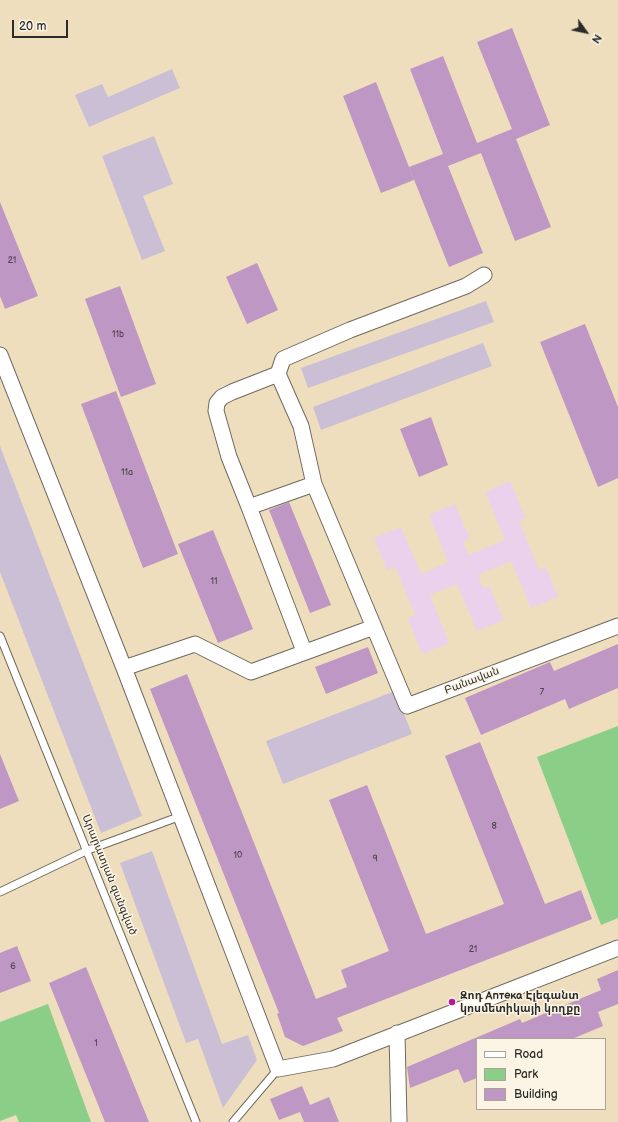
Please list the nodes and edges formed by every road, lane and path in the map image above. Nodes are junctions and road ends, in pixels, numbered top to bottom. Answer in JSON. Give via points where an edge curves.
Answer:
{"nodes":[{"id":1,"x":484,"y":275,"type":"dead end"},
{"id":2,"x":0,"y":355,"type":"edge"},
{"id":3,"x":278,"y":374,"type":"junction"},
{"id":4,"x":314,"y":484,"type":"junction"},
{"id":5,"x":249,"y":506,"type":"junction"},
{"id":6,"x":618,"y":626,"type":"edge"},
{"id":7,"x":374,"y":627,"type":"junction"},
{"id":8,"x":0,"y":636,"type":"edge"},
{"id":9,"x":304,"y":651,"type":"junction"},
{"id":10,"x":124,"y":668,"type":"junction"},
{"id":11,"x":181,"y":816,"type":"junction"},
{"id":12,"x":88,"y":850,"type":"junction"},
{"id":13,"x":0,"y":892,"type":"edge"},
{"id":14,"x":618,"y":948,"type":"edge"},
{"id":15,"x":398,"y":1033,"type":"junction"},
{"id":16,"x":278,"y":1069,"type":"junction"},
{"id":17,"x":196,"y":1122,"type":"edge"},
{"id":18,"x":233,"y":1122,"type":"edge"},
{"id":19,"x":400,"y":1122,"type":"edge"}],
"edges":[{"from":1,"to":3,"type":"street","via":[[466,286],[350,330],[283,359]]},
{"from":2,"to":10,"type":"street"},
{"from":3,"to":4,"type":"street","via":[[301,426]]},
{"from":3,"to":5,"type":"street","via":[[222,397],[216,411],[229,457]]},
{"from":4,"to":5,"type":"street"},
{"from":4,"to":7,"type":"street"},
{"from":5,"to":9,"type":"street"},
{"from":6,"to":7,"type":"street","name":"Բանավան","via":[[407,706]]},
{"from":7,"to":9,"type":"street"},
{"from":8,"to":12,"type":"lane","name":"Արարատյան զանգված"},
{"from":9,"to":10,"type":"street","via":[[251,672],[195,644]]},
{"from":10,"to":11,"type":"street"},
{"from":11,"to":12,"type":"lane"},
{"from":11,"to":16,"type":"street"},
{"from":12,"to":13,"type":"lane"},
{"from":12,"to":17,"type":"lane","name":"Արարատյան զանգված"},
{"from":14,"to":15,"type":"street"},
{"from":15,"to":16,"type":"street","via":[[333,1059]]},
{"from":15,"to":19,"type":"street"},
{"from":16,"to":18,"type":"lane"}]}
